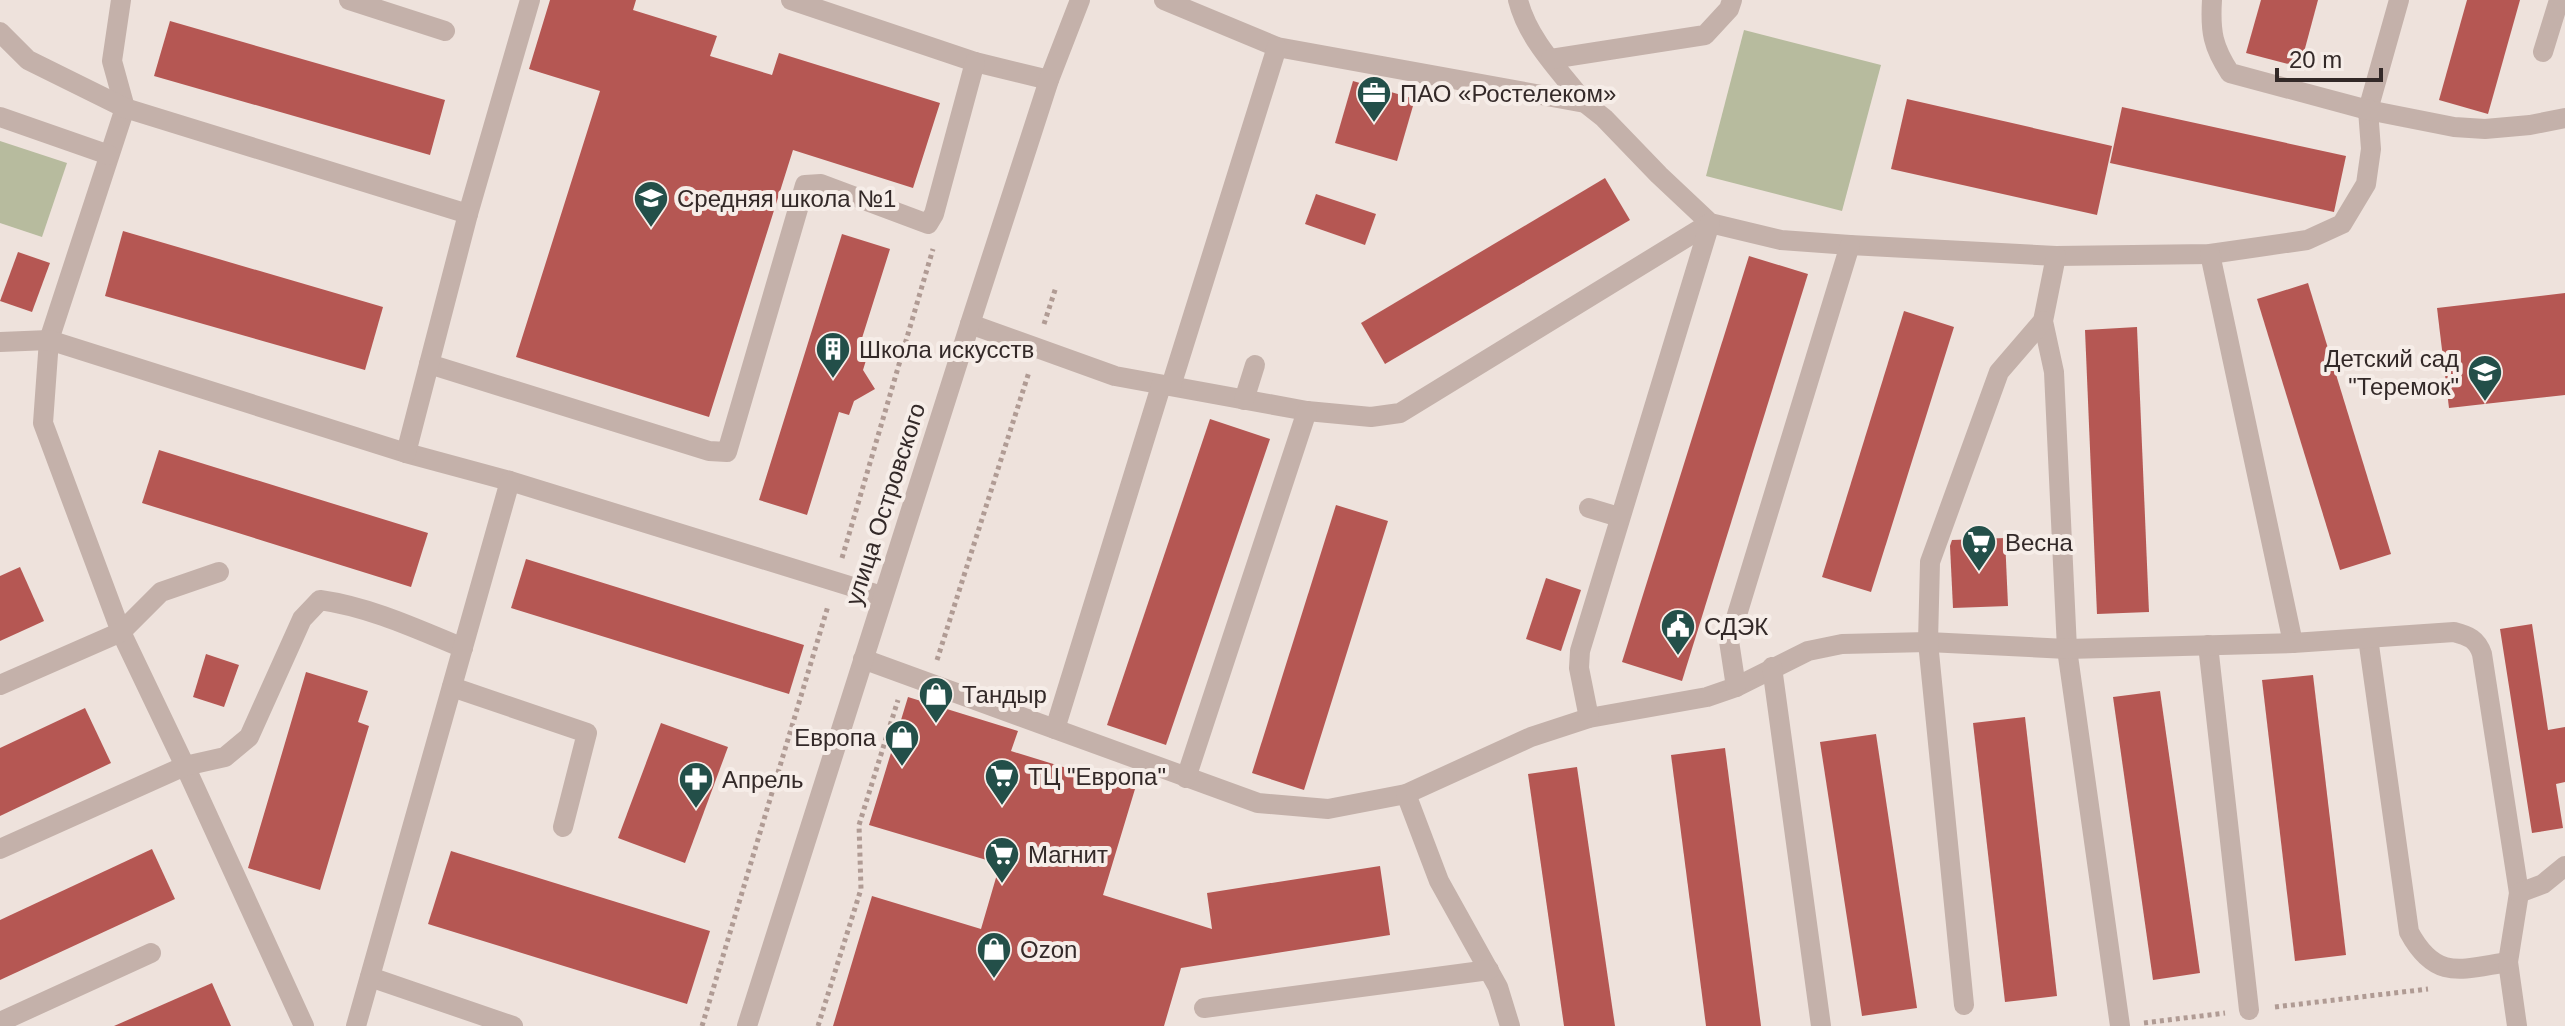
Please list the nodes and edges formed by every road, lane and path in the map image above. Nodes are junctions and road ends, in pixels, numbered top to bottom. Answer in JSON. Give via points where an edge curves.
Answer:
{"nodes":[{"id":1,"x":121,"y":0,"type":"edge"},
{"id":2,"x":349,"y":0,"type":"edge"},
{"id":3,"x":530,"y":0,"type":"edge"},
{"id":4,"x":791,"y":0,"type":"edge"},
{"id":5,"x":1080,"y":0,"type":"edge"},
{"id":6,"x":1164,"y":0,"type":"edge"},
{"id":7,"x":1518,"y":0,"type":"edge"},
{"id":8,"x":1732,"y":0,"type":"edge"},
{"id":9,"x":2212,"y":0,"type":"edge"},
{"id":10,"x":2399,"y":0,"type":"edge"},
{"id":11,"x":2559,"y":0,"type":"edge"},
{"id":12,"x":445,"y":31,"type":"dead end"},
{"id":13,"x":0,"y":32,"type":"edge"},
{"id":14,"x":1277,"y":47,"type":"junction"},
{"id":15,"x":2543,"y":52,"type":"dead end"},
{"id":16,"x":1551,"y":59,"type":"junction"},
{"id":17,"x":975,"y":62,"type":"junction"},
{"id":18,"x":1049,"y":80,"type":"junction"},
{"id":19,"x":1585,"y":103,"type":"junction"},
{"id":20,"x":125,"y":108,"type":"junction"},
{"id":21,"x":2368,"y":110,"type":"junction"},
{"id":22,"x":0,"y":117,"type":"edge"},
{"id":23,"x":2565,"y":118,"type":"edge"},
{"id":24,"x":109,"y":155,"type":"junction"},
{"id":25,"x":468,"y":214,"type":"junction"},
{"id":26,"x":1710,"y":223,"type":"junction"},
{"id":27,"x":1850,"y":245,"type":"junction"},
{"id":28,"x":933,"y":249,"type":"dead end"},
{"id":29,"x":2210,"y":254,"type":"junction"},
{"id":30,"x":2056,"y":256,"type":"junction"},
{"id":31,"x":2043,"y":321,"type":"junction"},
{"id":32,"x":970,"y":324,"type":"junction"},
{"id":33,"x":49,"y":340,"type":"junction"},
{"id":34,"x":0,"y":342,"type":"edge"},
{"id":35,"x":429,"y":364,"type":"junction"},
{"id":36,"x":1255,"y":365,"type":"dead end"},
{"id":37,"x":1166,"y":386,"type":"junction"},
{"id":38,"x":1244,"y":400,"type":"junction"},
{"id":39,"x":1307,"y":411,"type":"junction"},
{"id":40,"x":406,"y":453,"type":"junction"},
{"id":41,"x":510,"y":481,"type":"junction"},
{"id":42,"x":1589,"y":508,"type":"dead end"},
{"id":43,"x":1619,"y":517,"type":"junction"},
{"id":44,"x":219,"y":572,"type":"dead end"},
{"id":45,"x":836,"y":581,"type":"junction"},
{"id":46,"x":882,"y":596,"type":"junction"},
{"id":47,"x":121,"y":632,"type":"junction"},
{"id":48,"x":2368,"y":638,"type":"junction"},
{"id":49,"x":1928,"y":642,"type":"junction"},
{"id":50,"x":2293,"y":643,"type":"junction"},
{"id":51,"x":2208,"y":645,"type":"junction"},
{"id":52,"x":463,"y":648,"type":"junction"},
{"id":53,"x":2067,"y":649,"type":"junction"},
{"id":54,"x":863,"y":659,"type":"junction"},
{"id":55,"x":1772,"y":667,"type":"junction"},
{"id":56,"x":0,"y":685,"type":"edge"},
{"id":57,"x":452,"y":687,"type":"junction"},
{"id":58,"x":1736,"y":687,"type":"junction"},
{"id":59,"x":1589,"y":718,"type":"junction"},
{"id":60,"x":1055,"y":729,"type":"junction"},
{"id":61,"x":185,"y":766,"type":"junction"},
{"id":62,"x":1186,"y":778,"type":"junction"},
{"id":63,"x":1406,"y":794,"type":"junction"},
{"id":64,"x":563,"y":827,"type":"dead end"},
{"id":65,"x":0,"y":849,"type":"edge"},
{"id":66,"x":2565,"y":866,"type":"edge"},
{"id":67,"x":2519,"y":893,"type":"junction"},
{"id":68,"x":151,"y":953,"type":"dead end"},
{"id":69,"x":2508,"y":962,"type":"junction"},
{"id":70,"x":1489,"y":970,"type":"junction"},
{"id":71,"x":370,"y":977,"type":"junction"},
{"id":72,"x":2434,"y":988,"type":"dead end"},
{"id":73,"x":1964,"y":1005,"type":"dead end"},
{"id":74,"x":1204,"y":1008,"type":"dead end"},
{"id":75,"x":2249,"y":1010,"type":"junction"},
{"id":76,"x":0,"y":1022,"type":"edge"},
{"id":77,"x":2129,"y":1025,"type":"edge"},
{"id":78,"x":304,"y":1026,"type":"edge"},
{"id":79,"x":356,"y":1026,"type":"edge"},
{"id":80,"x":513,"y":1026,"type":"edge"},
{"id":81,"x":702,"y":1026,"type":"edge"},
{"id":82,"x":747,"y":1026,"type":"edge"},
{"id":83,"x":1510,"y":1026,"type":"edge"},
{"id":84,"x":1821,"y":1026,"type":"edge"},
{"id":85,"x":2517,"y":1026,"type":"edge"}],
"edges":[{"from":1,"to":20,"type":"street","via":[[112,61]]},
{"from":2,"to":12,"type":"street"},
{"from":3,"to":25,"type":"street"},
{"from":4,"to":17,"type":"street"},
{"from":5,"to":18,"type":"street","name":"улица Островского"},
{"from":6,"to":14,"type":"street"},
{"from":7,"to":16,"type":"street","via":[[1523,18]]},
{"from":8,"to":16,"type":"street","via":[[1705,35]]},
{"from":9,"to":21,"type":"street","via":[[2216,52],[2230,73]]},
{"from":10,"to":21,"type":"street"},
{"from":11,"to":15,"type":"street"},
{"from":13,"to":20,"type":"street","via":[[28,60]]},
{"from":14,"to":19,"type":"street"},
{"from":14,"to":37,"type":"street"},
{"from":16,"to":19,"type":"street"},
{"from":17,"to":18,"type":"street"},
{"from":17,"to":35,"type":"street","via":[[928,224],[821,184],[805,185],[727,452],[709,451]]},
{"from":18,"to":32,"type":"street","name":"улица Островского"},
{"from":19,"to":26,"type":"street"},
{"from":20,"to":24,"type":"street"},
{"from":20,"to":25,"type":"street"},
{"from":21,"to":23,"type":"street","via":[[2485,129]]},
{"from":21,"to":29,"type":"street","via":[[2371,149],[2366,184],[2342,224],[2307,240]]},
{"from":22,"to":24,"type":"street"},
{"from":24,"to":33,"type":"street"},
{"from":25,"to":35,"type":"street"},
{"from":26,"to":27,"type":"street","via":[[1781,240]]},
{"from":26,"to":39,"type":"street","via":[[1400,413],[1371,417]]},
{"from":26,"to":43,"type":"street"},
{"from":27,"to":30,"type":"street"},
{"from":27,"to":58,"type":"street","via":[[1729,641]]},
{"from":28,"to":45,"type":"path"},
{"from":29,"to":30,"type":"street"},
{"from":29,"to":50,"type":"street"},
{"from":30,"to":31,"type":"street"},
{"from":31,"to":49,"type":"street","via":[[1993,386],[1930,562]]},
{"from":31,"to":53,"type":"street","via":[[2054,372]]},
{"from":32,"to":37,"type":"street","via":[[1115,376]]},
{"from":32,"to":46,"type":"street","name":"улица Островского"},
{"from":33,"to":34,"type":"street"},
{"from":33,"to":40,"type":"street"},
{"from":33,"to":47,"type":"street","via":[[43,423]]},
{"from":35,"to":40,"type":"street"},
{"from":36,"to":38,"type":"street"},
{"from":37,"to":38,"type":"street"},
{"from":37,"to":60,"type":"street"},
{"from":38,"to":39,"type":"street"},
{"from":39,"to":62,"type":"street"},
{"from":40,"to":41,"type":"street"},
{"from":41,"to":45,"type":"street"},
{"from":41,"to":52,"type":"street"},
{"from":42,"to":43,"type":"street"},
{"from":43,"to":59,"type":"street","via":[[1580,651]]},
{"from":44,"to":47,"type":"street","via":[[161,592]]},
{"from":45,"to":46,"type":"street"},
{"from":45,"to":81,"type":"path"},
{"from":46,"to":54,"type":"street","name":"улица Островского"},
{"from":47,"to":56,"type":"street"},
{"from":47,"to":61,"type":"street"},
{"from":48,"to":50,"type":"street"},
{"from":48,"to":67,"type":"street","via":[[2454,632],[2478,642]]},
{"from":48,"to":69,"type":"street","via":[[2409,932],[2416,945],[2452,971]]},
{"from":49,"to":53,"type":"street"},
{"from":49,"to":55,"type":"street","via":[[1842,644]]},
{"from":49,"to":73,"type":"street"},
{"from":50,"to":51,"type":"street"},
{"from":51,"to":53,"type":"street"},
{"from":51,"to":75,"type":"street"},
{"from":52,"to":57,"type":"street"},
{"from":52,"to":61,"type":"street","via":[[409,625],[320,600],[302,619],[249,737],[225,757]]},
{"from":53,"to":77,"type":"street"},
{"from":54,"to":60,"type":"street"},
{"from":54,"to":82,"type":"street","name":"улица Островского"},
{"from":55,"to":58,"type":"street"},
{"from":55,"to":84,"type":"street"},
{"from":57,"to":64,"type":"street","via":[[587,733]]},
{"from":57,"to":71,"type":"street"},
{"from":58,"to":59,"type":"street"},
{"from":59,"to":63,"type":"street","via":[[1531,737]]},
{"from":60,"to":62,"type":"street"},
{"from":61,"to":65,"type":"street"},
{"from":61,"to":78,"type":"street"},
{"from":62,"to":63,"type":"street","via":[[1258,803],[1295,807],[1328,809]]},
{"from":63,"to":70,"type":"street","via":[[1439,881]]},
{"from":66,"to":67,"type":"street","via":[[2543,884]]},
{"from":67,"to":69,"type":"street"},
{"from":68,"to":76,"type":"street"},
{"from":69,"to":85,"type":"street"},
{"from":70,"to":74,"type":"street"},
{"from":70,"to":83,"type":"street"},
{"from":71,"to":79,"type":"street"},
{"from":71,"to":80,"type":"street"},
{"from":72,"to":75,"type":"path"},
{"from":75,"to":77,"type":"path"}]}
